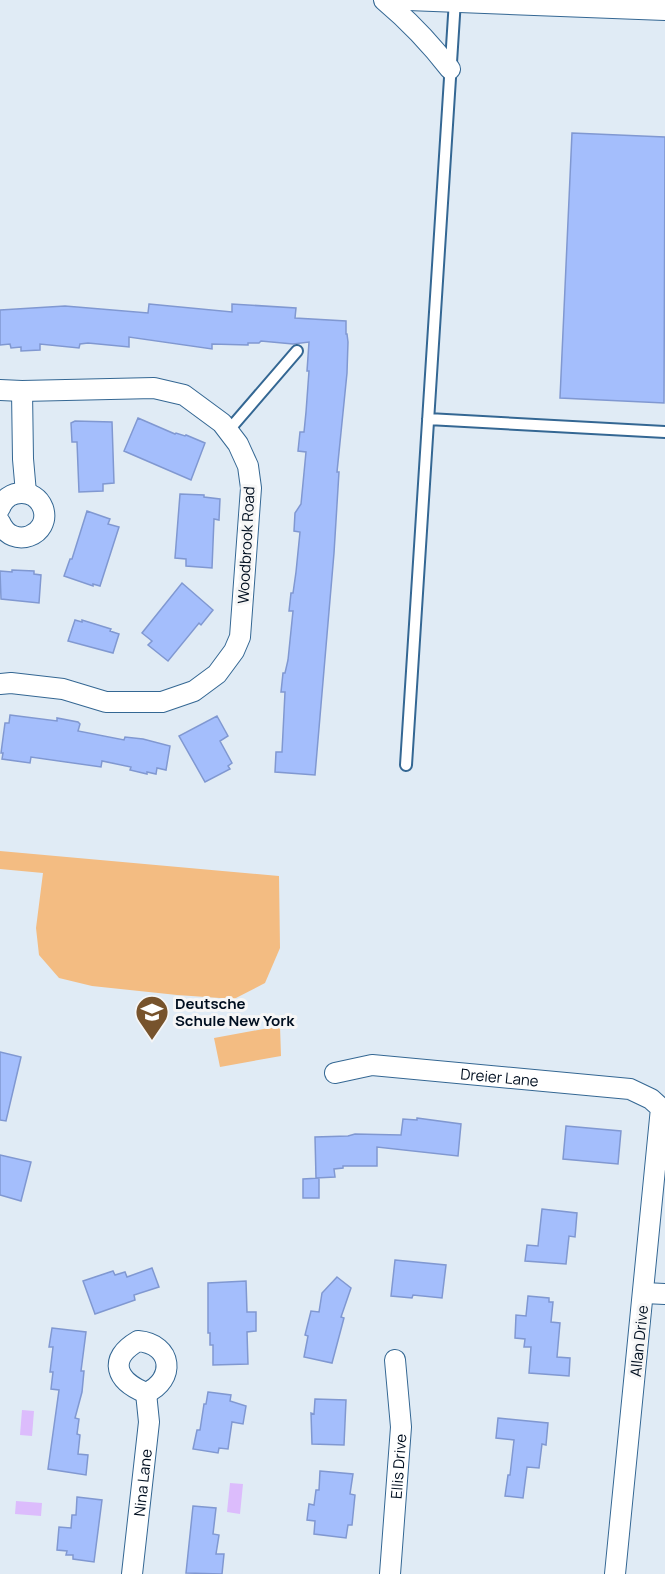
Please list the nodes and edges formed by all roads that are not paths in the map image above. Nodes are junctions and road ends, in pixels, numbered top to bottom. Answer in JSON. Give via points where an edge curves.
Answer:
{"nodes":[{"id":1,"x":384,"y":0,"type":"edge"},
{"id":2,"x":408,"y":0,"type":"edge"},
{"id":3,"x":451,"y":1,"type":"edge"},
{"id":4,"x":665,"y":10,"type":"edge"},
{"id":5,"x":450,"y":69,"type":"junction"},
{"id":6,"x":297,"y":351,"type":"dead end"},
{"id":7,"x":0,"y":390,"type":"edge"},
{"id":8,"x":22,"y":391,"type":"junction"},
{"id":9,"x":428,"y":419,"type":"junction"},
{"id":10,"x":228,"y":431,"type":"junction"},
{"id":11,"x":665,"y":432,"type":"edge"},
{"id":12,"x":26,"y":493,"type":"junction"},
{"id":13,"x":0,"y":508,"type":"edge"},
{"id":14,"x":0,"y":522,"type":"edge"},
{"id":15,"x":0,"y":684,"type":"edge"},
{"id":16,"x":406,"y":765,"type":"dead end"},
{"id":17,"x":335,"y":1072,"type":"dead end"},
{"id":18,"x":661,"y":1108,"type":"joint"},
{"id":19,"x":644,"y":1293,"type":"junction"},
{"id":20,"x":665,"y":1294,"type":"edge"},
{"id":21,"x":395,"y":1360,"type":"dead end"},
{"id":22,"x":146,"y":1393,"type":"dead end"},
{"id":23,"x":132,"y":1574,"type":"edge"},
{"id":24,"x":390,"y":1574,"type":"edge"},
{"id":25,"x":615,"y":1574,"type":"edge"}],
"edges":[{"from":1,"to":5,"type":"street","via":[[428,40]]},
{"from":2,"to":3,"type":"street"},
{"from":3,"to":4,"type":"street"},
{"from":3,"to":5,"type":"lane"},
{"from":5,"to":9,"type":"lane"},
{"from":6,"to":10,"type":"lane"},
{"from":7,"to":8,"type":"street","name":"Woodbrook Road"},
{"from":8,"to":10,"type":"street","name":"Woodbrook Road","via":[[154,388],[184,395]]},
{"from":8,"to":12,"type":"street"},
{"from":9,"to":11,"type":"lane"},
{"from":9,"to":16,"type":"lane"},
{"from":10,"to":15,"type":"street","name":"Woodbrook Road","via":[[248,466],[250,488],[240,637],[217,674],[194,691],[162,702],[106,702],[63,689]]},
{"from":12,"to":13,"type":"street","via":[[12,495]]},
{"from":12,"to":14,"type":"street","via":[[42,507],[39,529],[20,538],[6,532]]},
{"from":17,"to":18,"type":"street","name":"Dreier Lane","via":[[372,1065],[630,1089]]},
{"from":18,"to":19,"type":"street","name":"Allan Drive"},
{"from":19,"to":20,"type":"street"},
{"from":19,"to":25,"type":"street","name":"Allan Drive"},
{"from":21,"to":24,"type":"street","name":"Ellis Drive","via":[[401,1427]]},
{"from":22,"to":23,"type":"street","name":"Nina Lane","via":[[149,1422]]}]}
